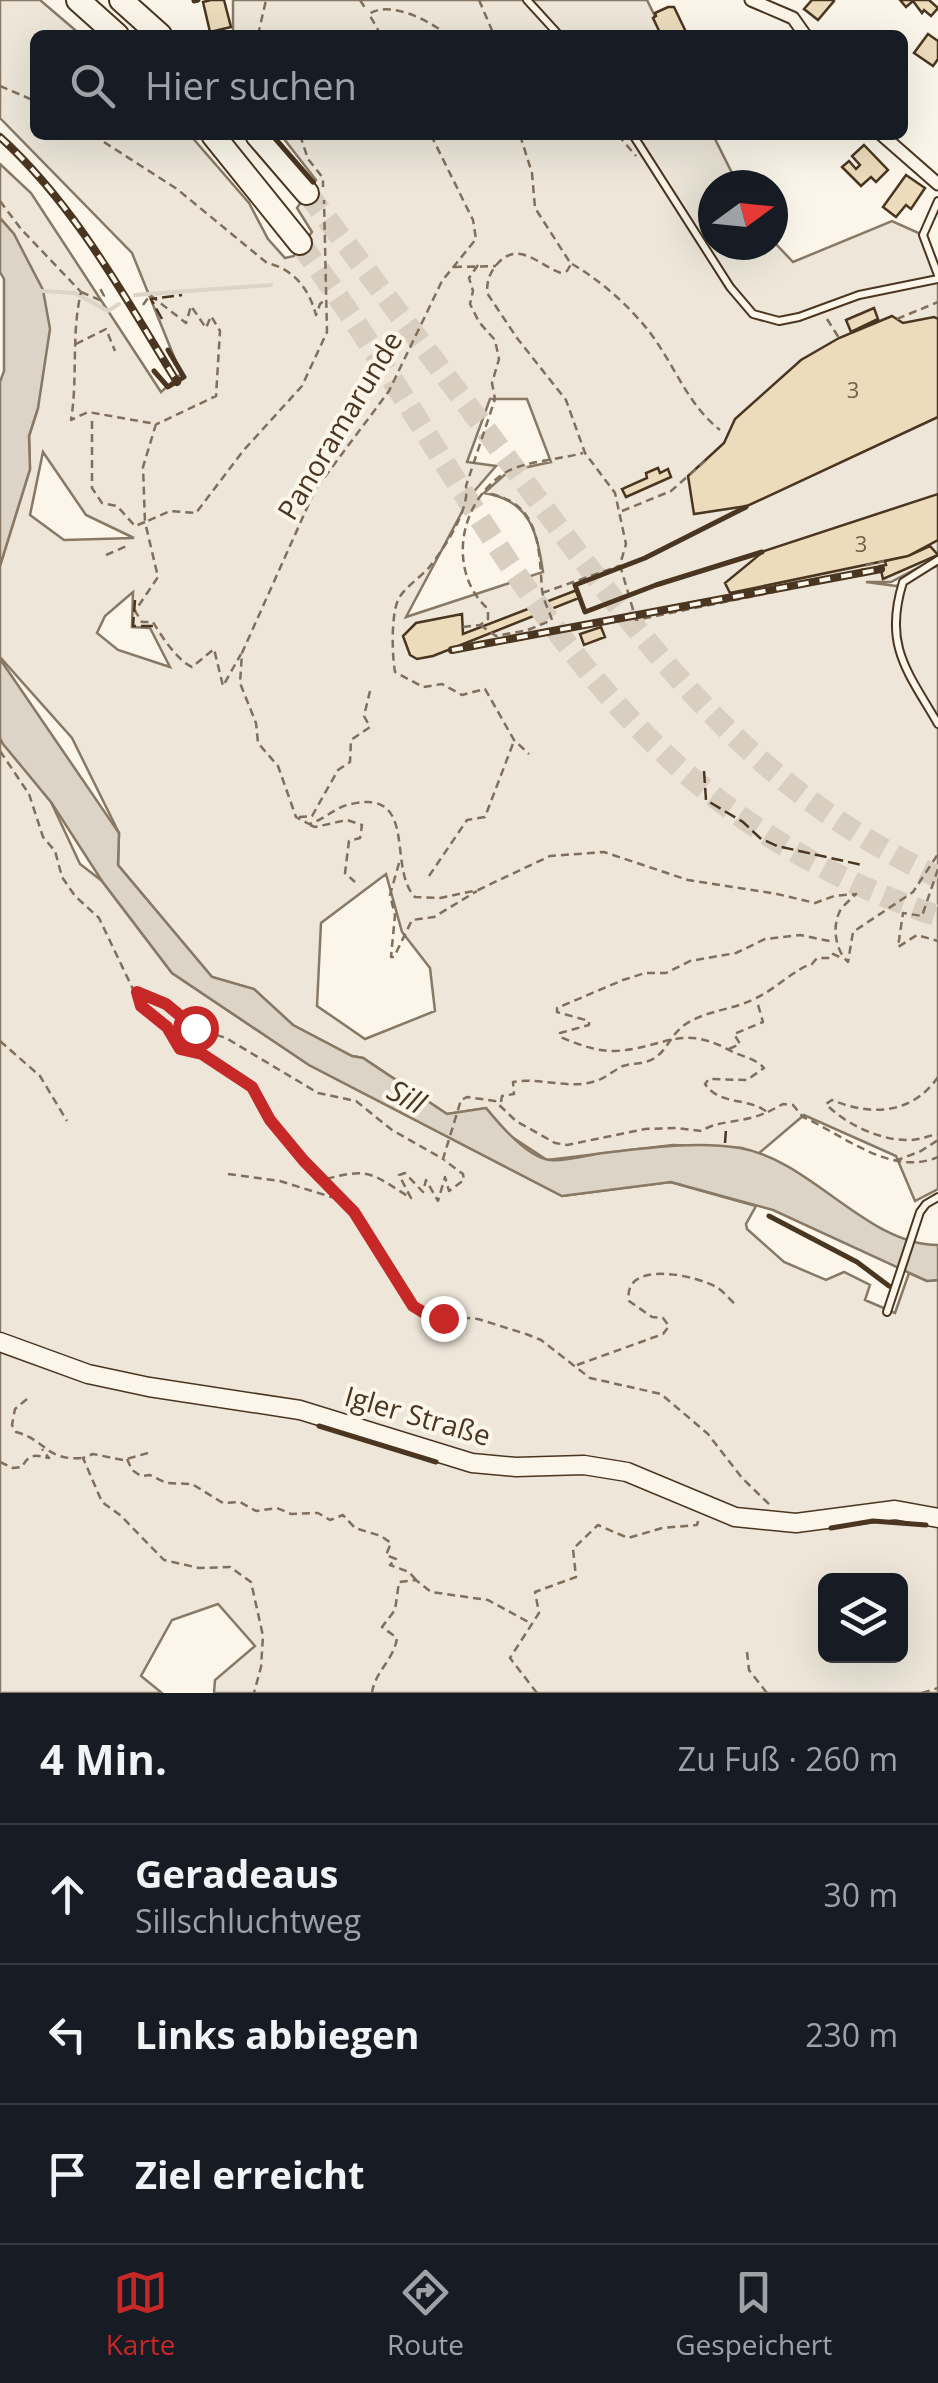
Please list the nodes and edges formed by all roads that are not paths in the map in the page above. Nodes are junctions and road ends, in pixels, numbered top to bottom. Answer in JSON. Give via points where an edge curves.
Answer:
{"nodes":[{"id":1,"x":78,"y":0,"type":"edge"},
{"id":2,"x":120,"y":0,"type":"edge"},
{"id":3,"x":527,"y":0,"type":"edge"},
{"id":4,"x":751,"y":0,"type":"edge"},
{"id":5,"x":111,"y":30,"type":"edge"},
{"id":6,"x":154,"y":30,"type":"edge"},
{"id":7,"x":554,"y":30,"type":"edge"},
{"id":8,"x":802,"y":30,"type":"edge"},
{"id":9,"x":217,"y":140,"type":"edge"},
{"id":10,"x":261,"y":140,"type":"edge"},
{"id":11,"x":635,"y":140,"type":"edge"},
{"id":12,"x":888,"y":140,"type":"edge"},
{"id":13,"x":938,"y":184,"type":"edge"},
{"id":14,"x":307,"y":193,"type":"tunnel mouth"},
{"id":15,"x":938,"y":201,"type":"edge"},
{"id":16,"x":300,"y":243,"type":"tunnel mouth"},
{"id":17,"x":938,"y":277,"type":"edge"},
{"id":18,"x":938,"y":560,"type":"edge"},
{"id":19,"x":938,"y":724,"type":"edge"},
{"id":20,"x":938,"y":1197,"type":"edge"},
{"id":21,"x":887,"y":1312,"type":"dead end"},
{"id":22,"x":0,"y":1342,"type":"edge"},
{"id":23,"x":938,"y":1518,"type":"edge"}],
"edges":[{"from":1,"to":5,"type":"highway"},
{"from":2,"to":6,"type":"highway"},
{"from":3,"to":7,"type":"lane"},
{"from":4,"to":8,"type":"street","via":[[793,18]]},
{"from":9,"to":16,"type":"highway"},
{"from":10,"to":14,"type":"highway"},
{"from":11,"to":17,"type":"lane","via":[[753,314],[778,321]]},
{"from":12,"to":13,"type":"street"},
{"from":15,"to":17,"type":"lane","via":[[923,235]]},
{"from":18,"to":19,"type":"lane","via":[[903,582],[896,630],[901,664]]},
{"from":20,"to":21,"type":"lane","via":[[926,1204],[914,1228]]},
{"from":22,"to":23,"type":"main road","name":"Igler Straße","via":[[88,1374],[300,1410],[472,1463],[627,1472],[735,1517],[796,1523],[895,1510]]}]}
